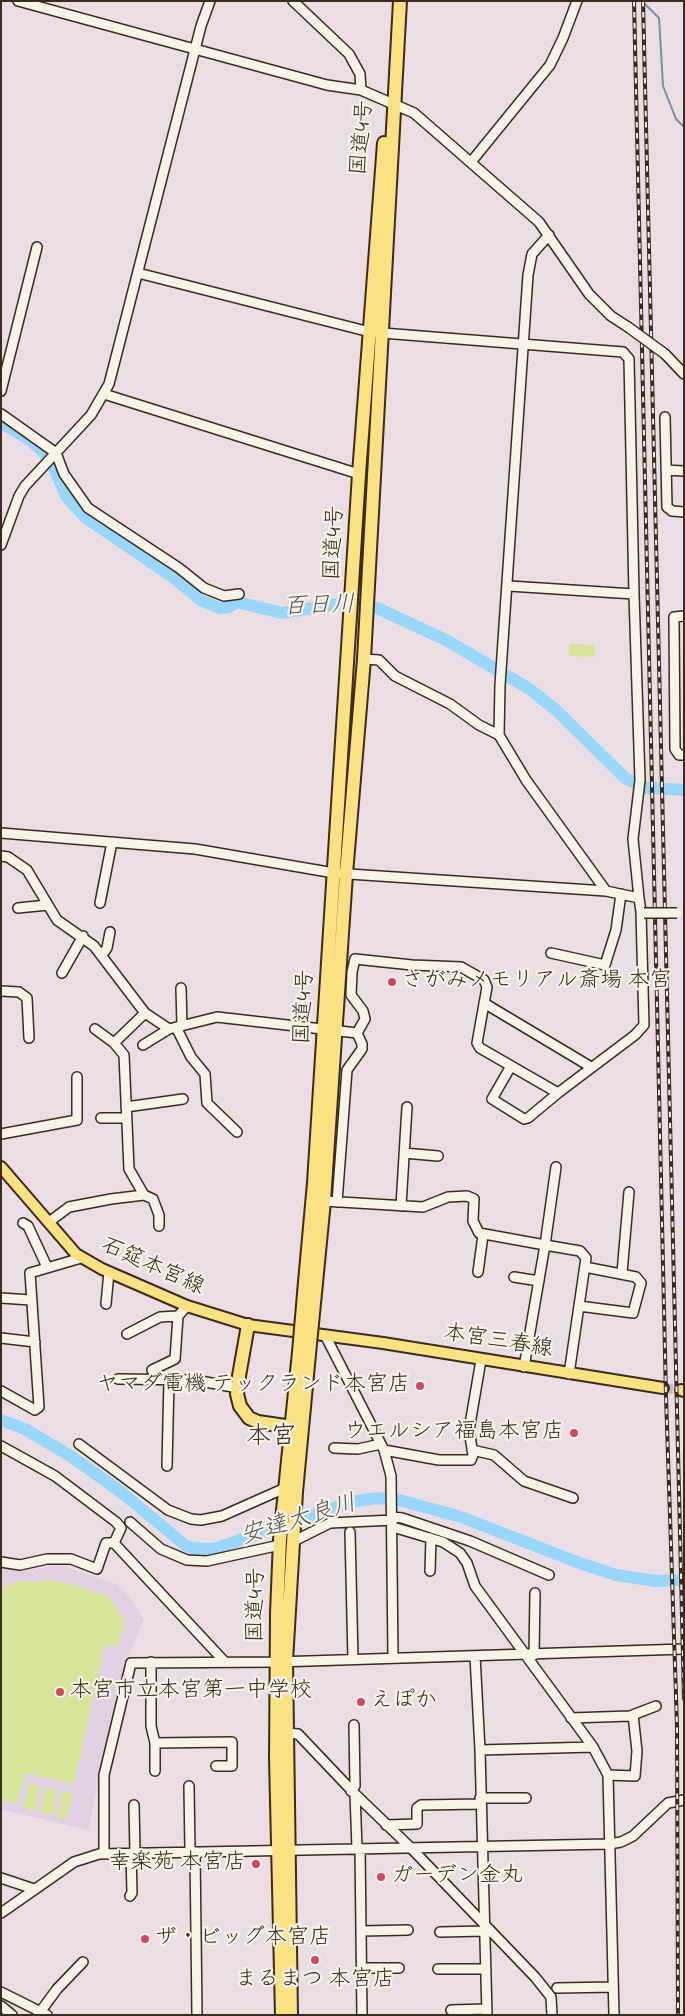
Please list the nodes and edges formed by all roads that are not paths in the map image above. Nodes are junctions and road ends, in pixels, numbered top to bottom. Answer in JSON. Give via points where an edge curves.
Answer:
{"nodes":[{"id":1,"x":18,"y":1,"type":"edge"},
{"id":2,"x":210,"y":1,"type":"edge"},
{"id":3,"x":293,"y":1,"type":"edge"},
{"id":4,"x":394,"y":1,"type":"edge"},
{"id":5,"x":400,"y":1,"type":"edge"},
{"id":6,"x":577,"y":1,"type":"edge"},
{"id":7,"x":196,"y":49,"type":"junction"},
{"id":8,"x":361,"y":90,"type":"junction"},
{"id":9,"x":391,"y":102,"type":"junction"},
{"id":10,"x":471,"y":162,"type":"junction"},
{"id":11,"x":549,"y":235,"type":"junction"},
{"id":12,"x":36,"y":247,"type":"dead end"},
{"id":13,"x":138,"y":273,"type":"junction"},
{"id":14,"x":375,"y":332,"type":"junction"},
{"id":15,"x":524,"y":345,"type":"junction"},
{"id":16,"x":684,"y":374,"type":"edge"},
{"id":17,"x":1,"y":391,"type":"edge"},
{"id":18,"x":104,"y":394,"type":"junction"},
{"id":19,"x":1,"y":414,"type":"edge"},
{"id":20,"x":665,"y":418,"type":"dead end"},
{"id":21,"x":55,"y":454,"type":"junction"},
{"id":22,"x":666,"y":470,"type":"junction"},
{"id":23,"x":684,"y":471,"type":"edge"},
{"id":24,"x":359,"y":474,"type":"junction"},
{"id":25,"x":684,"y":512,"type":"edge"},
{"id":26,"x":4,"y":530,"type":"edge"},
{"id":27,"x":1,"y":545,"type":"edge"},
{"id":28,"x":509,"y":586,"type":"junction"},
{"id":29,"x":239,"y":594,"type":"dead end"},
{"id":30,"x":634,"y":594,"type":"junction"},
{"id":31,"x":684,"y":616,"type":"edge"},
{"id":32,"x":364,"y":659,"type":"junction"},
{"id":33,"x":499,"y":735,"type":"junction"},
{"id":34,"x":684,"y":755,"type":"edge"},
{"id":35,"x":1,"y":833,"type":"edge"},
{"id":36,"x":112,"y":842,"type":"junction"},
{"id":37,"x":1,"y":856,"type":"edge"},
{"id":38,"x":340,"y":874,"type":"junction"},
{"id":39,"x":606,"y":891,"type":"junction"},
{"id":40,"x":621,"y":894,"type":"junction"},
{"id":41,"x":639,"y":898,"type":"junction"},
{"id":42,"x":100,"y":903,"type":"dead end"},
{"id":43,"x":48,"y":905,"type":"junction"},
{"id":44,"x":18,"y":908,"type":"dead end"},
{"id":45,"x":643,"y":913,"type":"junction"},
{"id":46,"x":680,"y":913,"type":"edge"},
{"id":47,"x":110,"y":932,"type":"dead end"},
{"id":48,"x":83,"y":936,"type":"junction"},
{"id":49,"x":551,"y":953,"type":"dead end"},
{"id":50,"x":102,"y":955,"type":"junction"},
{"id":51,"x":62,"y":973,"type":"dead end"},
{"id":52,"x":181,"y":988,"type":"dead end"},
{"id":53,"x":1,"y":992,"type":"edge"},
{"id":54,"x":484,"y":1003,"type":"junction"},
{"id":55,"x":145,"y":1013,"type":"junction"},
{"id":56,"x":176,"y":1028,"type":"junction"},
{"id":57,"x":95,"y":1029,"type":"dead end"},
{"id":58,"x":330,"y":1030,"type":"junction"},
{"id":59,"x":357,"y":1033,"type":"junction"},
{"id":60,"x":29,"y":1038,"type":"dead end"},
{"id":61,"x":114,"y":1043,"type":"junction"},
{"id":62,"x":143,"y":1045,"type":"dead end"},
{"id":63,"x":511,"y":1066,"type":"junction"},
{"id":64,"x":591,"y":1067,"type":"junction"},
{"id":65,"x":77,"y":1077,"type":"dead end"},
{"id":66,"x":558,"y":1093,"type":"junction"},
{"id":67,"x":183,"y":1099,"type":"dead end"},
{"id":68,"x":126,"y":1107,"type":"junction"},
{"id":69,"x":407,"y":1107,"type":"dead end"},
{"id":70,"x":101,"y":1118,"type":"dead end"},
{"id":71,"x":126,"y":1118,"type":"junction"},
{"id":72,"x":237,"y":1132,"type":"dead end"},
{"id":73,"x":1,"y":1134,"type":"edge"},
{"id":74,"x":404,"y":1154,"type":"junction"},
{"id":75,"x":438,"y":1156,"type":"dead end"},
{"id":76,"x":556,"y":1166,"type":"dead end"},
{"id":77,"x":1,"y":1167,"type":"edge"},
{"id":78,"x":629,"y":1192,"type":"dead end"},
{"id":79,"x":144,"y":1195,"type":"junction"},
{"id":80,"x":324,"y":1201,"type":"junction"},
{"id":81,"x":337,"y":1202,"type":"junction"},
{"id":82,"x":401,"y":1206,"type":"junction"},
{"id":83,"x":23,"y":1222,"type":"dead end"},
{"id":84,"x":50,"y":1222,"type":"junction"},
{"id":85,"x":159,"y":1226,"type":"dead end"},
{"id":86,"x":483,"y":1234,"type":"junction"},
{"id":87,"x":545,"y":1245,"type":"junction"},
{"id":88,"x":81,"y":1258,"type":"junction"},
{"id":89,"x":47,"y":1267,"type":"junction"},
{"id":90,"x":585,"y":1267,"type":"junction"},
{"id":91,"x":109,"y":1272,"type":"junction"},
{"id":92,"x":478,"y":1272,"type":"dead end"},
{"id":93,"x":622,"y":1273,"type":"junction"},
{"id":94,"x":514,"y":1277,"type":"dead end"},
{"id":95,"x":540,"y":1281,"type":"junction"},
{"id":96,"x":311,"y":1283,"type":"junction"},
{"id":97,"x":1,"y":1298,"type":"edge"},
{"id":98,"x":31,"y":1300,"type":"junction"},
{"id":99,"x":106,"y":1304,"type":"dead end"},
{"id":100,"x":188,"y":1306,"type":"junction"},
{"id":101,"x":579,"y":1306,"type":"junction"},
{"id":102,"x":178,"y":1316,"type":"junction"},
{"id":103,"x":248,"y":1325,"type":"junction"},
{"id":104,"x":127,"y":1334,"type":"dead end"},
{"id":105,"x":326,"y":1337,"type":"junction"},
{"id":106,"x":1,"y":1338,"type":"edge"},
{"id":107,"x":35,"y":1342,"type":"junction"},
{"id":108,"x":481,"y":1360,"type":"junction"},
{"id":109,"x":524,"y":1366,"type":"junction"},
{"id":110,"x":152,"y":1370,"type":"dead end"},
{"id":111,"x":569,"y":1374,"type":"junction"},
{"id":112,"x":118,"y":1378,"type":"dead end"},
{"id":113,"x":169,"y":1379,"type":"junction"},
{"id":114,"x":238,"y":1388,"type":"junction"},
{"id":115,"x":663,"y":1388,"type":"tunnel mouth"},
{"id":116,"x":1,"y":1391,"type":"edge"},
{"id":117,"x":297,"y":1428,"type":"junction"},
{"id":118,"x":79,"y":1444,"type":"dead end"},
{"id":119,"x":1,"y":1446,"type":"edge"},
{"id":120,"x":383,"y":1447,"type":"junction"},
{"id":121,"x":334,"y":1448,"type":"dead end"},
{"id":122,"x":472,"y":1450,"type":"junction"},
{"id":123,"x":166,"y":1466,"type":"dead end"},
{"id":124,"x":288,"y":1491,"type":"junction"},
{"id":125,"x":573,"y":1498,"type":"dead end"},
{"id":126,"x":393,"y":1520,"type":"junction"},
{"id":127,"x":130,"y":1522,"type":"dead end"},
{"id":128,"x":350,"y":1532,"type":"dead end"},
{"id":129,"x":430,"y":1538,"type":"junction"},
{"id":130,"x":294,"y":1540,"type":"junction"},
{"id":131,"x":114,"y":1543,"type":"junction"},
{"id":132,"x":280,"y":1543,"type":"junction"},
{"id":133,"x":1,"y":1562,"type":"edge"},
{"id":134,"x":430,"y":1571,"type":"dead end"},
{"id":135,"x":549,"y":1575,"type":"dead end"},
{"id":136,"x":535,"y":1593,"type":"dead end"},
{"id":137,"x":684,"y":1649,"type":"edge"},
{"id":138,"x":523,"y":1655,"type":"junction"},
{"id":139,"x":534,"y":1655,"type":"junction"},
{"id":140,"x":475,"y":1656,"type":"junction"},
{"id":141,"x":393,"y":1658,"type":"junction"},
{"id":142,"x":353,"y":1659,"type":"junction"},
{"id":143,"x":224,"y":1661,"type":"junction"},
{"id":144,"x":151,"y":1662,"type":"junction"},
{"id":145,"x":281,"y":1662,"type":"junction"},
{"id":146,"x":656,"y":1706,"type":"dead end"},
{"id":147,"x":633,"y":1715,"type":"junction"},
{"id":148,"x":571,"y":1718,"type":"junction"},
{"id":149,"x":354,"y":1725,"type":"dead end"},
{"id":150,"x":287,"y":1733,"type":"junction"},
{"id":151,"x":155,"y":1743,"type":"junction"},
{"id":152,"x":592,"y":1747,"type":"junction"},
{"id":153,"x":480,"y":1750,"type":"junction"},
{"id":154,"x":216,"y":1766,"type":"dead end"},
{"id":155,"x":155,"y":1771,"type":"dead end"},
{"id":156,"x":608,"y":1775,"type":"junction"},
{"id":157,"x":190,"y":1786,"type":"dead end"},
{"id":158,"x":352,"y":1791,"type":"junction"},
{"id":159,"x":526,"y":1798,"type":"dead end"},
{"id":160,"x":684,"y":1800,"type":"edge"},
{"id":161,"x":480,"y":1801,"type":"junction"},
{"id":162,"x":134,"y":1805,"type":"dead end"},
{"id":163,"x":386,"y":1825,"type":"junction"},
{"id":164,"x":609,"y":1844,"type":"junction"},
{"id":165,"x":481,"y":1845,"type":"junction"},
{"id":166,"x":410,"y":1847,"type":"junction"},
{"id":167,"x":358,"y":1848,"type":"junction"},
{"id":168,"x":283,"y":1850,"type":"junction"},
{"id":169,"x":192,"y":1852,"type":"junction"},
{"id":170,"x":133,"y":1853,"type":"junction"},
{"id":171,"x":104,"y":1854,"type":"junction"},
{"id":172,"x":1,"y":1878,"type":"edge"},
{"id":173,"x":34,"y":1889,"type":"junction"},
{"id":174,"x":130,"y":1896,"type":"dead end"},
{"id":175,"x":1,"y":1913,"type":"edge"},
{"id":176,"x":485,"y":1929,"type":"junction"},
{"id":177,"x":408,"y":1930,"type":"dead end"},
{"id":178,"x":362,"y":1931,"type":"junction"},
{"id":179,"x":440,"y":1932,"type":"dead end"},
{"id":180,"x":83,"y":1962,"type":"dead end"},
{"id":181,"x":363,"y":1968,"type":"junction"},
{"id":182,"x":399,"y":1968,"type":"dead end"},
{"id":183,"x":438,"y":1969,"type":"dead end"},
{"id":184,"x":486,"y":1969,"type":"junction"},
{"id":185,"x":613,"y":1987,"type":"junction"},
{"id":186,"x":558,"y":1988,"type":"dead end"},
{"id":187,"x":1,"y":1992,"type":"edge"},
{"id":188,"x":1,"y":2006,"type":"edge"},
{"id":189,"x":452,"y":2010,"type":"dead end"},
{"id":190,"x":487,"y":2012,"type":"edge"},
{"id":191,"x":42,"y":2014,"type":"edge"},
{"id":192,"x":12,"y":2015,"type":"edge"},
{"id":193,"x":197,"y":2015,"type":"edge"},
{"id":194,"x":282,"y":2015,"type":"edge"},
{"id":195,"x":291,"y":2015,"type":"edge"},
{"id":196,"x":362,"y":2015,"type":"edge"},
{"id":197,"x":552,"y":2015,"type":"edge"},
{"id":198,"x":614,"y":2015,"type":"edge"}],
"edges":[{"from":1,"to":7,"type":"street"},
{"from":2,"to":7,"type":"street"},
{"from":3,"to":8,"type":"street","via":[[350,54],[360,74]]},
{"from":4,"to":9,"type":"highway","name":"国道4号"},
{"from":5,"to":9,"type":"highway","name":"国道4号"},
{"from":6,"to":10,"type":"street","via":[[550,65]]},
{"from":7,"to":8,"type":"street","via":[[327,85]]},
{"from":7,"to":13,"type":"street"},
{"from":8,"to":9,"type":"street"},
{"from":9,"to":10,"type":"street","via":[[414,113]]},
{"from":9,"to":14,"type":"highway","name":"国道4号"},
{"from":10,"to":11,"type":"street","via":[[522,205]]},
{"from":11,"to":15,"type":"street","via":[[537,246],[530,264]]},
{"from":11,"to":16,"type":"street","bridge":true,"via":[[589,294],[611,316],[665,354]]},
{"from":12,"to":17,"type":"street"},
{"from":13,"to":14,"type":"street"},
{"from":13,"to":18,"type":"street"},
{"from":14,"to":15,"type":"street"},
{"from":14,"to":24,"type":"highway","name":"国道4号"},
{"from":14,"to":32,"type":"highway","name":"国道4号"},
{"from":15,"to":28,"type":"street"},
{"from":15,"to":30,"type":"street","via":[[618,350],[629,359]]},
{"from":18,"to":21,"type":"street","via":[[91,415]]},
{"from":18,"to":24,"type":"street"},
{"from":19,"to":21,"type":"street"},
{"from":20,"to":22,"type":"street"},
{"from":21,"to":26,"type":"street","via":[[19,496]]},
{"from":21,"to":29,"type":"street","via":[[64,474],[88,508],[173,563],[204,588],[224,596]]},
{"from":22,"to":23,"type":"street"},
{"from":22,"to":25,"type":"street","via":[[667,507]]},
{"from":24,"to":38,"type":"highway","name":"国道4号"},
{"from":26,"to":27,"type":"street"},
{"from":28,"to":30,"type":"street"},
{"from":28,"to":33,"type":"street"},
{"from":30,"to":41,"type":"street","via":[[640,785],[633,840]]},
{"from":31,"to":34,"type":"street","via":[[674,616],[675,749],[679,755]]},
{"from":32,"to":33,"type":"street","via":[[379,660],[395,676],[450,704]]},
{"from":32,"to":38,"type":"highway","name":"国道4号"},
{"from":33,"to":39,"type":"street","via":[[526,780]]},
{"from":35,"to":36,"type":"street"},
{"from":36,"to":38,"type":"street","via":[[195,849]]},
{"from":36,"to":42,"type":"street"},
{"from":37,"to":43,"type":"street","via":[[8,856],[27,870]]},
{"from":38,"to":39,"type":"street"},
{"from":38,"to":58,"type":"highway","name":"国道4号"},
{"from":39,"to":40,"type":"street"},
{"from":40,"to":41,"type":"street"},
{"from":40,"to":49,"type":"street","via":[[616,930],[605,965]]},
{"from":41,"to":45,"type":"street"},
{"from":43,"to":44,"type":"street"},
{"from":43,"to":48,"type":"street","via":[[57,920]]},
{"from":45,"to":46,"type":"street","bridge":true},
{"from":45,"to":64,"type":"street","via":[[644,1025]]},
{"from":47,"to":50,"type":"street"},
{"from":48,"to":50,"type":"street"},
{"from":48,"to":51,"type":"street"},
{"from":50,"to":55,"type":"street"},
{"from":52,"to":56,"type":"street"},
{"from":53,"to":60,"type":"street","via":[[19,992],[26,998]]},
{"from":54,"to":59,"type":"street","via":[[487,987],[484,980],[462,967],[355,959],[351,995],[365,1019]]},
{"from":54,"to":63,"type":"street","via":[[477,1043]]},
{"from":54,"to":64,"type":"street"},
{"from":55,"to":56,"type":"street"},
{"from":55,"to":61,"type":"street"},
{"from":56,"to":58,"type":"street","via":[[217,1017]]},
{"from":56,"to":62,"type":"street"},
{"from":56,"to":72,"type":"street","via":[[191,1057],[206,1074],[207,1103]]},
{"from":57,"to":61,"type":"street"},
{"from":58,"to":59,"type":"street"},
{"from":58,"to":80,"type":"highway","name":"国道4号"},
{"from":58,"to":96,"type":"highway","name":"国道4号"},
{"from":59,"to":81,"type":"street","via":[[362,1049],[347,1070]]},
{"from":61,"to":68,"type":"street","via":[[124,1055]]},
{"from":63,"to":66,"type":"street"},
{"from":63,"to":66,"type":"street","via":[[492,1099],[524,1119]]},
{"from":64,"to":66,"type":"street"},
{"from":65,"to":73,"type":"street","via":[[77,1120]]},
{"from":67,"to":68,"type":"street"},
{"from":68,"to":71,"type":"street"},
{"from":69,"to":74,"type":"street"},
{"from":70,"to":71,"type":"street"},
{"from":71,"to":79,"type":"street","via":[[129,1169]]},
{"from":74,"to":75,"type":"street"},
{"from":74,"to":82,"type":"street"},
{"from":76,"to":87,"type":"street"},
{"from":77,"to":84,"type":"main road","name":"石筵本宮線"},
{"from":78,"to":93,"type":"street"},
{"from":79,"to":84,"type":"street","via":[[111,1198],[69,1208]]},
{"from":79,"to":85,"type":"street","via":[[153,1199]]},
{"from":80,"to":81,"type":"street"},
{"from":80,"to":96,"type":"highway","name":"国道4号"},
{"from":81,"to":82,"type":"street"},
{"from":82,"to":86,"type":"street","via":[[423,1207],[448,1197],[467,1196],[474,1199],[475,1228]]},
{"from":83,"to":89,"type":"street","via":[[28,1226]]},
{"from":84,"to":88,"type":"main road","name":"石筵本宮線"},
{"from":86,"to":87,"type":"street"},
{"from":86,"to":92,"type":"street"},
{"from":87,"to":90,"type":"street","via":[[580,1251],[586,1258]]},
{"from":87,"to":95,"type":"street"},
{"from":88,"to":89,"type":"street"},
{"from":88,"to":91,"type":"main road","name":"石筵本宮線"},
{"from":89,"to":98,"type":"street","via":[[30,1273]]},
{"from":90,"to":93,"type":"street"},
{"from":90,"to":101,"type":"street"},
{"from":91,"to":99,"type":"street"},
{"from":91,"to":100,"type":"main road","name":"石筵本宮線"},
{"from":93,"to":101,"type":"street","via":[[640,1280],[633,1314]]},
{"from":94,"to":95,"type":"street"},
{"from":95,"to":109,"type":"street"},
{"from":96,"to":117,"type":"highway","name":"国道4号","bridge":true},
{"from":97,"to":98,"type":"street"},
{"from":98,"to":107,"type":"street"},
{"from":100,"to":102,"type":"street"},
{"from":100,"to":103,"type":"main road","name":"石筵本宮線"},
{"from":101,"to":111,"type":"street"},
{"from":102,"to":104,"type":"street","via":[[160,1316]]},
{"from":102,"to":110,"type":"street","via":[[175,1359]]},
{"from":103,"to":105,"type":"main road","name":"石筵本宮線"},
{"from":103,"to":114,"type":"highway"},
{"from":105,"to":108,"type":"main road","name":"本宮三春線"},
{"from":105,"to":120,"type":"street"},
{"from":106,"to":107,"type":"street"},
{"from":107,"to":116,"type":"street","via":[[39,1407],[35,1410]]},
{"from":108,"to":109,"type":"main road","name":"本宮三春線"},
{"from":108,"to":122,"type":"street","via":[[470,1430]]},
{"from":109,"to":111,"type":"main road","name":"本宮三春線"},
{"from":111,"to":115,"type":"main road","name":"本宮三春線"},
{"from":112,"to":113,"type":"street"},
{"from":113,"to":114,"type":"street"},
{"from":113,"to":123,"type":"street"},
{"from":114,"to":117,"type":"highway","via":[[240,1406],[249,1418],[266,1425]]},
{"from":117,"to":124,"type":"highway","name":"国道4号"},
{"from":118,"to":124,"type":"street","via":[[168,1510],[191,1519],[222,1516]]},
{"from":119,"to":131,"type":"street","via":[[55,1476],[116,1522],[121,1528]]},
{"from":120,"to":121,"type":"street"},
{"from":120,"to":122,"type":"street","via":[[450,1460],[471,1460]]},
{"from":120,"to":126,"type":"street","via":[[391,1476]]},
{"from":122,"to":125,"type":"street","via":[[494,1455],[524,1481]]},
{"from":124,"to":130,"type":"highway","name":"国道4号"},
{"from":124,"to":132,"type":"highway","name":"国道4号"},
{"from":126,"to":129,"type":"street"},
{"from":126,"to":130,"type":"street","via":[[330,1523]]},
{"from":126,"to":135,"type":"street","via":[[402,1518],[470,1541]]},
{"from":126,"to":141,"type":"street"},
{"from":127,"to":132,"type":"street","via":[[161,1549],[187,1560],[207,1561]]},
{"from":128,"to":142,"type":"street"},
{"from":129,"to":134,"type":"street"},
{"from":129,"to":138,"type":"street","via":[[453,1547],[460,1554],[467,1563],[475,1586]]},
{"from":130,"to":145,"type":"highway","name":"国道4号"},
{"from":131,"to":133,"type":"street","via":[[106,1543],[96,1569],[71,1559],[47,1559],[20,1565]]},
{"from":131,"to":143,"type":"street"},
{"from":132,"to":145,"type":"highway","name":"国道4号"},
{"from":136,"to":139,"type":"street"},
{"from":137,"to":139,"type":"street"},
{"from":138,"to":139,"type":"street"},
{"from":138,"to":140,"type":"street"},
{"from":138,"to":148,"type":"street"},
{"from":140,"to":141,"type":"street"},
{"from":140,"to":153,"type":"street"},
{"from":141,"to":142,"type":"street"},
{"from":142,"to":145,"type":"street"},
{"from":143,"to":144,"type":"street"},
{"from":143,"to":145,"type":"street"},
{"from":144,"to":151,"type":"street","via":[[151,1726]]},
{"from":144,"to":171,"type":"street","via":[[130,1662],[104,1775]]},
{"from":145,"to":150,"type":"highway","name":"国道4号"},
{"from":145,"to":168,"type":"highway","name":"国道4号"},
{"from":146,"to":147,"type":"street"},
{"from":147,"to":148,"type":"street"},
{"from":147,"to":156,"type":"street","via":[[635,1776]]},
{"from":148,"to":152,"type":"street"},
{"from":149,"to":158,"type":"street","via":[[355,1786]]},
{"from":150,"to":158,"type":"street","via":[[298,1734]]},
{"from":150,"to":168,"type":"highway","name":"国道4号"},
{"from":151,"to":154,"type":"street","via":[[232,1742],[232,1766]]},
{"from":151,"to":155,"type":"street"},
{"from":152,"to":153,"type":"street"},
{"from":152,"to":156,"type":"street"},
{"from":153,"to":161,"type":"street"},
{"from":156,"to":164,"type":"street"},
{"from":157,"to":169,"type":"street"},
{"from":158,"to":163,"type":"street"},
{"from":158,"to":167,"type":"street"},
{"from":159,"to":161,"type":"street"},
{"from":160,"to":164,"type":"street","via":[[668,1803],[632,1836]]},
{"from":161,"to":163,"type":"street","via":[[421,1805],[417,1808],[417,1824]]},
{"from":161,"to":165,"type":"street"},
{"from":162,"to":170,"type":"street"},
{"from":163,"to":166,"type":"street"},
{"from":164,"to":165,"type":"street"},
{"from":164,"to":185,"type":"street"},
{"from":165,"to":166,"type":"street"},
{"from":165,"to":176,"type":"street"},
{"from":166,"to":167,"type":"street"},
{"from":166,"to":176,"type":"street"},
{"from":167,"to":168,"type":"street"},
{"from":167,"to":178,"type":"street"},
{"from":168,"to":169,"type":"street"},
{"from":168,"to":194,"type":"highway","name":"国道4号"},
{"from":168,"to":195,"type":"highway","name":"国道4号"},
{"from":169,"to":170,"type":"street"},
{"from":169,"to":193,"type":"street"},
{"from":170,"to":171,"type":"street"},
{"from":170,"to":174,"type":"street"},
{"from":171,"to":173,"type":"street","via":[[74,1862]]},
{"from":172,"to":173,"type":"street"},
{"from":173,"to":175,"type":"street"},
{"from":176,"to":179,"type":"street"},
{"from":176,"to":184,"type":"street"},
{"from":176,"to":197,"type":"street","via":[[551,1997]]},
{"from":177,"to":178,"type":"street"},
{"from":178,"to":181,"type":"street"},
{"from":180,"to":191,"type":"street","via":[[57,1989]]},
{"from":181,"to":182,"type":"street"},
{"from":181,"to":196,"type":"street"},
{"from":183,"to":184,"type":"street"},
{"from":184,"to":190,"type":"street"},
{"from":185,"to":186,"type":"street"},
{"from":185,"to":198,"type":"street"},
{"from":187,"to":191,"type":"street"},
{"from":188,"to":192,"type":"street"},
{"from":189,"to":190,"type":"street"}]}
